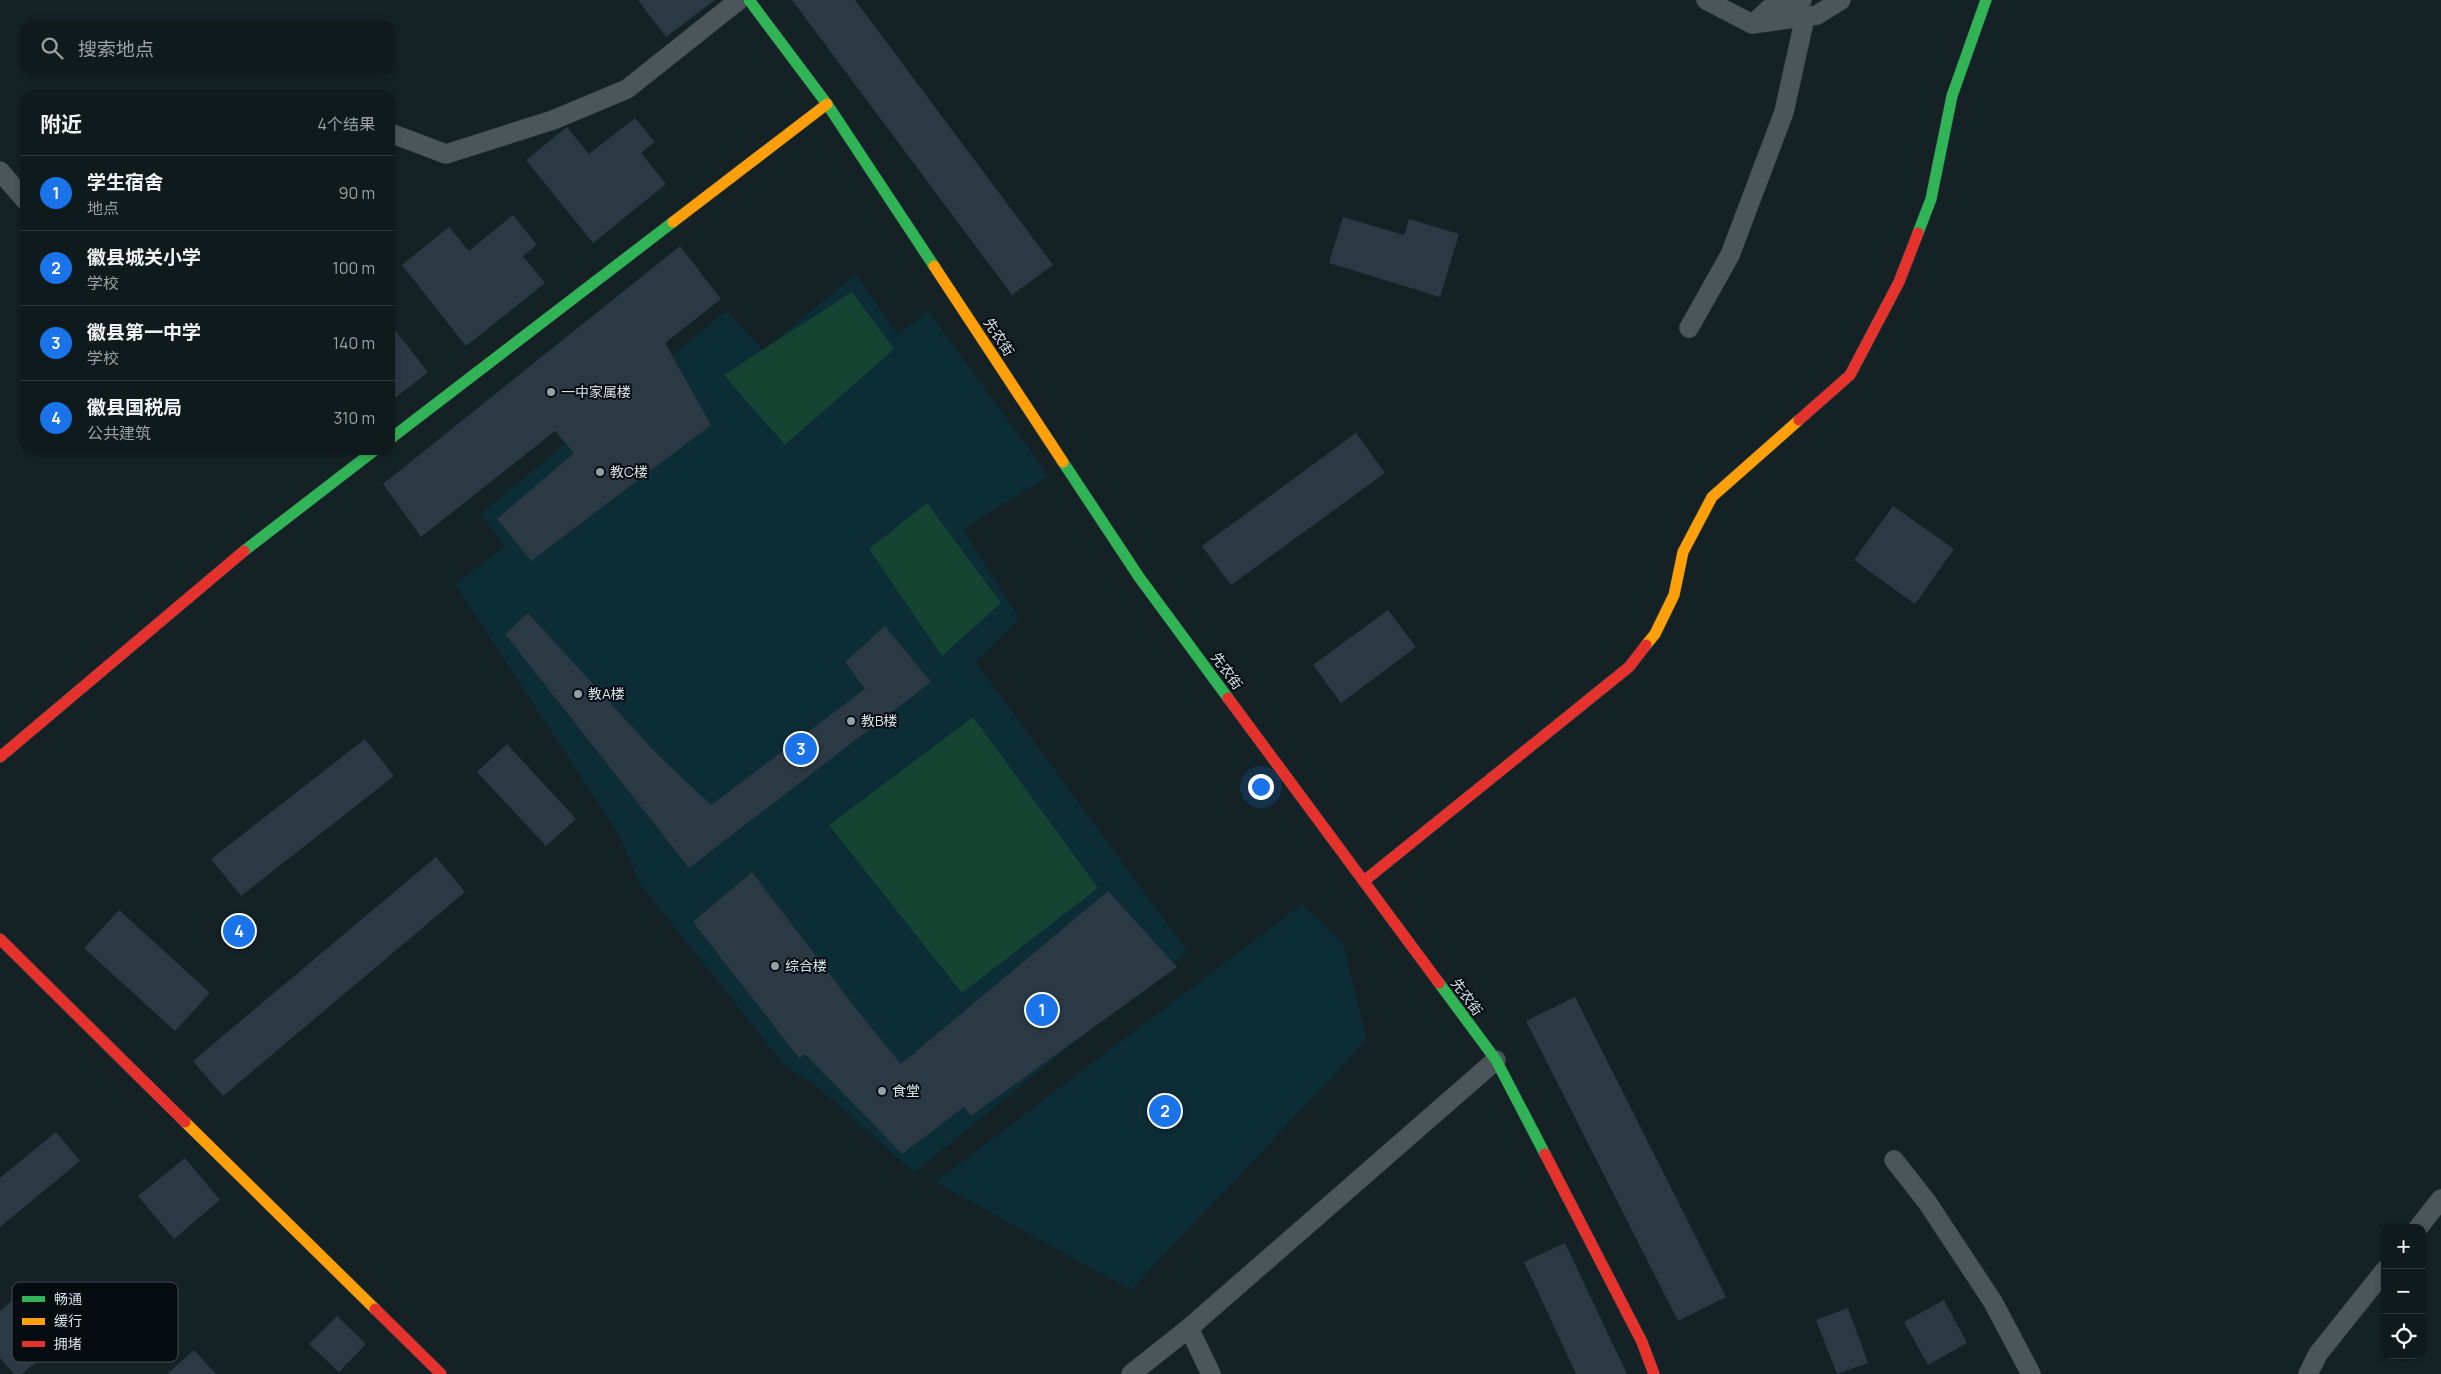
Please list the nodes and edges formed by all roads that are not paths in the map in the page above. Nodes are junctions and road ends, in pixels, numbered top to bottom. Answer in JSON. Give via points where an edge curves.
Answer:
{"nodes":[{"id":1,"x":739,"y":0,"type":"edge"},
{"id":2,"x":749,"y":0,"type":"edge"},
{"id":3,"x":1706,"y":0,"type":"edge"},
{"id":4,"x":1841,"y":0,"type":"edge"},
{"id":5,"x":1986,"y":0,"type":"edge"},
{"id":6,"x":1803,"y":8,"type":"edge"},
{"id":7,"x":827,"y":104,"type":"junction"},
{"id":8,"x":395,"y":135,"type":"edge"},
{"id":9,"x":0,"y":171,"type":"edge"},
{"id":10,"x":20,"y":194,"type":"edge"},
{"id":11,"x":1689,"y":328,"type":"dead end"},
{"id":12,"x":395,"y":434,"type":"edge"},
{"id":13,"x":368,"y":455,"type":"edge"},
{"id":14,"x":0,"y":757,"type":"edge"},
{"id":15,"x":1364,"y":881,"type":"junction"},
{"id":16,"x":0,"y":939,"type":"edge"},
{"id":17,"x":1496,"y":1060,"type":"junction"},
{"id":18,"x":1894,"y":1160,"type":"dead end"},
{"id":19,"x":2441,"y":1199,"type":"edge"},
{"id":20,"x":2421,"y":1224,"type":"edge"},
{"id":21,"x":2381,"y":1275,"type":"edge"},
{"id":22,"x":1189,"y":1328,"type":"junction"},
{"id":23,"x":441,"y":1374,"type":"edge"},
{"id":24,"x":1131,"y":1374,"type":"edge"},
{"id":25,"x":1211,"y":1374,"type":"edge"},
{"id":26,"x":1654,"y":1374,"type":"edge"},
{"id":27,"x":2031,"y":1374,"type":"edge"},
{"id":28,"x":2308,"y":1374,"type":"edge"}],
"edges":[{"from":1,"to":8,"type":"street","via":[[627,89],[554,120],[446,154]]},
{"from":2,"to":7,"type":"street","name":"先农街"},
{"from":3,"to":6,"type":"street","via":[[1752,24]]},
{"from":4,"to":6,"type":"street","via":[[1817,15]]},
{"from":5,"to":15,"type":"street","via":[[1952,96],[1931,199],[1899,282],[1850,374],[1712,497],[1683,552],[1678,581],[1665,615],[1630,667]]},
{"from":6,"to":11,"type":"street","via":[[1784,112],[1730,255]]},
{"from":7,"to":12,"type":"street"},
{"from":7,"to":15,"type":"street","name":"先农街","via":[[1139,577]]},
{"from":9,"to":10,"type":"street"},
{"from":13,"to":14,"type":"street","via":[[252,544]]},
{"from":15,"to":17,"type":"street","name":"先农街"},
{"from":16,"to":23,"type":"street"},
{"from":17,"to":22,"type":"street"},
{"from":17,"to":26,"type":"street","name":"先农街","via":[[1642,1342]]},
{"from":18,"to":27,"type":"street","via":[[1927,1202],[1993,1302]]},
{"from":19,"to":20,"type":"street"},
{"from":21,"to":28,"type":"street","via":[[2318,1354]]},
{"from":22,"to":24,"type":"street"},
{"from":22,"to":25,"type":"street"}]}
